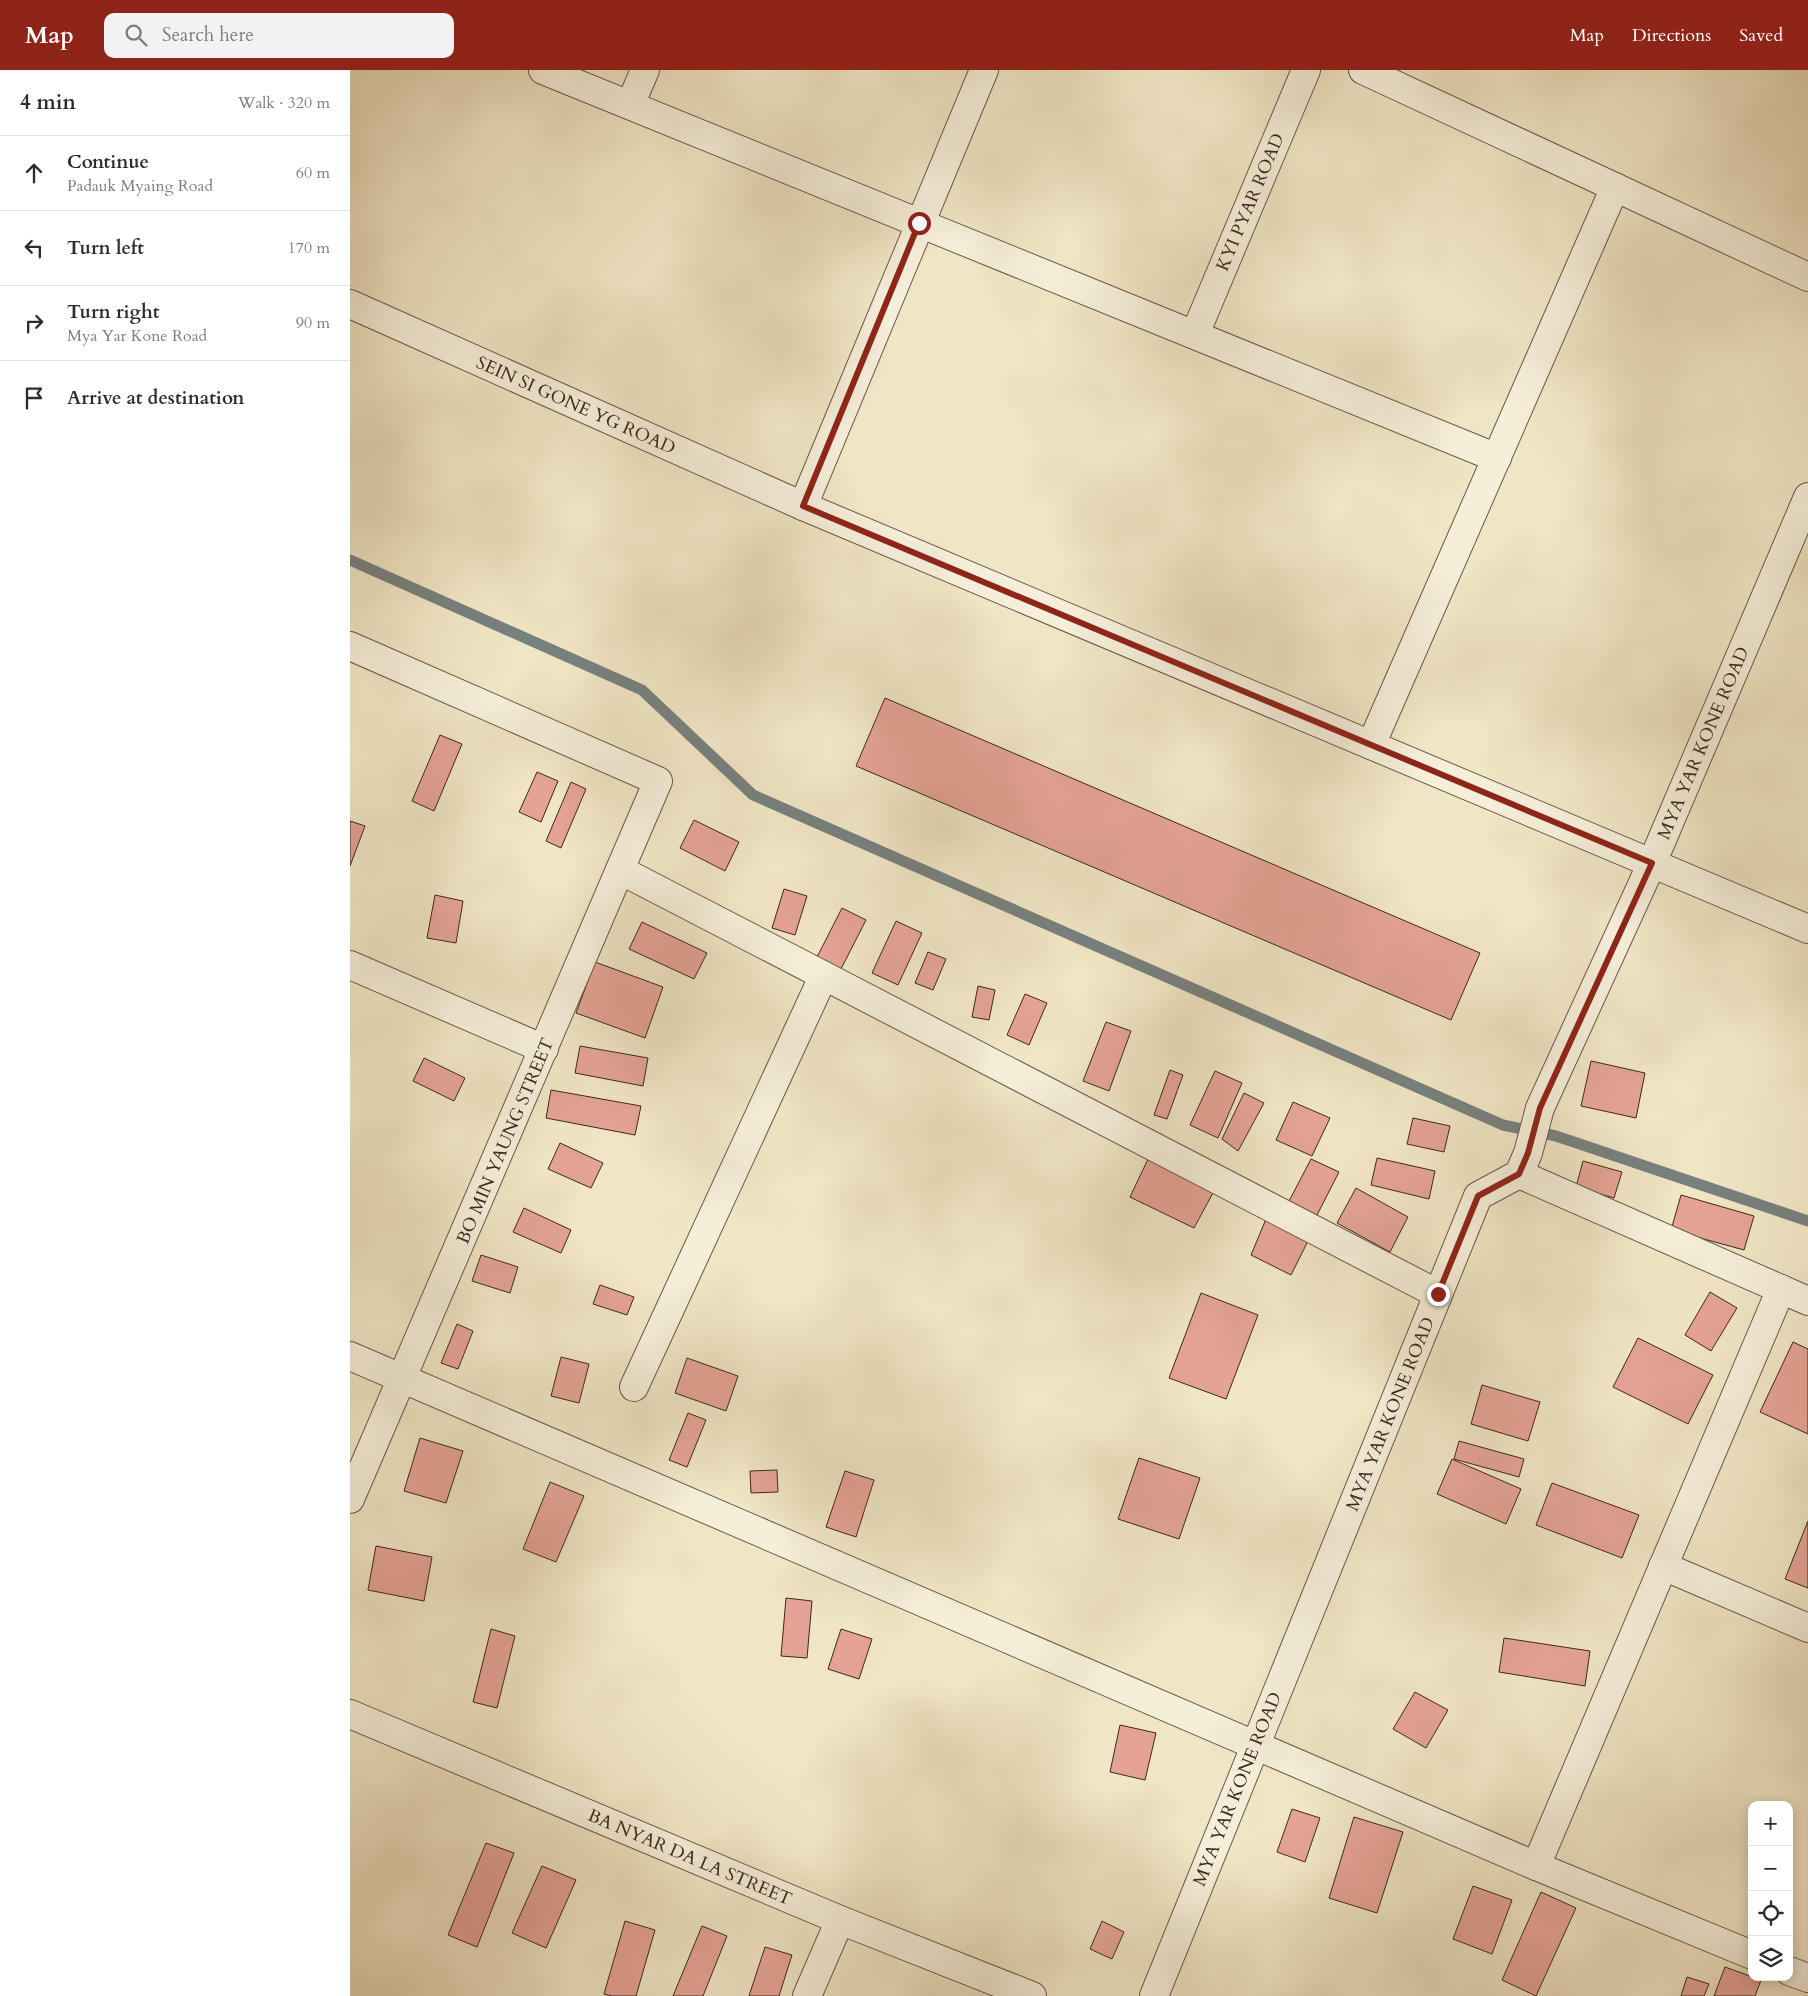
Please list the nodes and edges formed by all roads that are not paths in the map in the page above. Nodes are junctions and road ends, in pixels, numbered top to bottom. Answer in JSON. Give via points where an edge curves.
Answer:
{"nodes":[{"id":1,"x":543,"y":70,"type":"edge"},
{"id":2,"x":645,"y":70,"type":"edge"},
{"id":3,"x":984,"y":70,"type":"edge"},
{"id":4,"x":1306,"y":70,"type":"edge"},
{"id":5,"x":1362,"y":70,"type":"edge"},
{"id":6,"x":630,"y":105,"type":"junction"},
{"id":7,"x":1615,"y":187,"type":"junction"},
{"id":8,"x":919,"y":223,"type":"junction"},
{"id":9,"x":1808,"y":277,"type":"edge"},
{"id":10,"x":350,"y":304,"type":"edge"},
{"id":11,"x":1194,"y":334,"type":"junction"},
{"id":12,"x":1497,"y":458,"type":"junction"},
{"id":13,"x":1808,"y":497,"type":"edge"},
{"id":14,"x":803,"y":506,"type":"junction"},
{"id":15,"x":350,"y":646,"type":"edge"},
{"id":16,"x":1371,"y":745,"type":"junction"},
{"id":17,"x":1652,"y":863,"type":"junction"},
{"id":18,"x":620,"y":870,"type":"junction"},
{"id":19,"x":1808,"y":929,"type":"edge"},
{"id":20,"x":350,"y":965,"type":"edge"},
{"id":21,"x":823,"y":976,"type":"junction"},
{"id":22,"x":544,"y":1049,"type":"junction"},
{"id":23,"x":1524,"y":1163,"type":"junction"},
{"id":24,"x":1781,"y":1289,"type":"junction"},
{"id":25,"x":1438,"y":1294,"type":"junction"},
{"id":26,"x":1808,"y":1300,"type":"edge"},
{"id":27,"x":350,"y":1356,"type":"edge"},
{"id":28,"x":403,"y":1378,"type":"junction"},
{"id":29,"x":634,"y":1387,"type":"dead end"},
{"id":30,"x":350,"y":1499,"type":"edge"},
{"id":31,"x":1663,"y":1566,"type":"junction"},
{"id":32,"x":1808,"y":1628,"type":"edge"},
{"id":33,"x":350,"y":1714,"type":"edge"},
{"id":34,"x":1255,"y":1744,"type":"junction"},
{"id":35,"x":1536,"y":1866,"type":"junction"},
{"id":36,"x":840,"y":1920,"type":"junction"},
{"id":37,"x":1748,"y":1953,"type":"edge"},
{"id":38,"x":1793,"y":1972,"type":"edge"},
{"id":39,"x":1808,"y":1978,"type":"edge"},
{"id":40,"x":807,"y":1996,"type":"edge"},
{"id":41,"x":1032,"y":1996,"type":"edge"},
{"id":42,"x":1154,"y":1996,"type":"edge"}],
"edges":[{"from":1,"to":6,"type":"street"},
{"from":2,"to":6,"type":"street"},
{"from":3,"to":8,"type":"street"},
{"from":4,"to":11,"type":"street","name":"KYI PYAR ROAD"},
{"from":5,"to":7,"type":"street"},
{"from":6,"to":8,"type":"street"},
{"from":7,"to":9,"type":"street"},
{"from":7,"to":12,"type":"street"},
{"from":8,"to":11,"type":"street"},
{"from":8,"to":14,"type":"street"},
{"from":10,"to":14,"type":"street","name":"SEIN SI GONE YG ROAD"},
{"from":11,"to":12,"type":"street"},
{"from":12,"to":16,"type":"street"},
{"from":13,"to":17,"type":"street","name":"MYA YAR KONE ROAD"},
{"from":14,"to":16,"type":"street","name":"SEIN SI GONE YG ROAD"},
{"from":15,"to":18,"type":"street","name":"BO MIN YAUNG STREET","via":[[658,782]]},
{"from":16,"to":17,"type":"street","name":"SEIN SI GONE YG ROAD"},
{"from":17,"to":19,"type":"street","name":"SEIN SI GONE YG ROAD"},
{"from":17,"to":23,"type":"street","name":"MYA YAR KONE ROAD","via":[[1540,1108]]},
{"from":18,"to":21,"type":"street"},
{"from":18,"to":22,"type":"street","name":"BO MIN YAUNG STREET"},
{"from":20,"to":22,"type":"street"},
{"from":21,"to":25,"type":"street"},
{"from":21,"to":29,"type":"street"},
{"from":22,"to":28,"type":"street","name":"BO MIN YAUNG STREET"},
{"from":23,"to":24,"type":"street"},
{"from":23,"to":25,"type":"street","name":"MYA YAR KONE ROAD","via":[[1478,1196]]},
{"from":24,"to":26,"type":"street"},
{"from":24,"to":31,"type":"street"},
{"from":25,"to":34,"type":"street","name":"MYA YAR KONE ROAD"},
{"from":27,"to":28,"type":"street"},
{"from":28,"to":30,"type":"street","name":"BO MIN YAUNG STREET"},
{"from":28,"to":34,"type":"street"},
{"from":31,"to":32,"type":"street"},
{"from":31,"to":35,"type":"street"},
{"from":33,"to":36,"type":"street","name":"BA NYAR DA LA STREET"},
{"from":34,"to":35,"type":"street"},
{"from":34,"to":42,"type":"street","name":"MYA YAR KONE ROAD"},
{"from":35,"to":37,"type":"street"},
{"from":36,"to":40,"type":"street"},
{"from":36,"to":41,"type":"street","name":"BA NYAR DA LA STREET"},
{"from":38,"to":39,"type":"street"}]}
